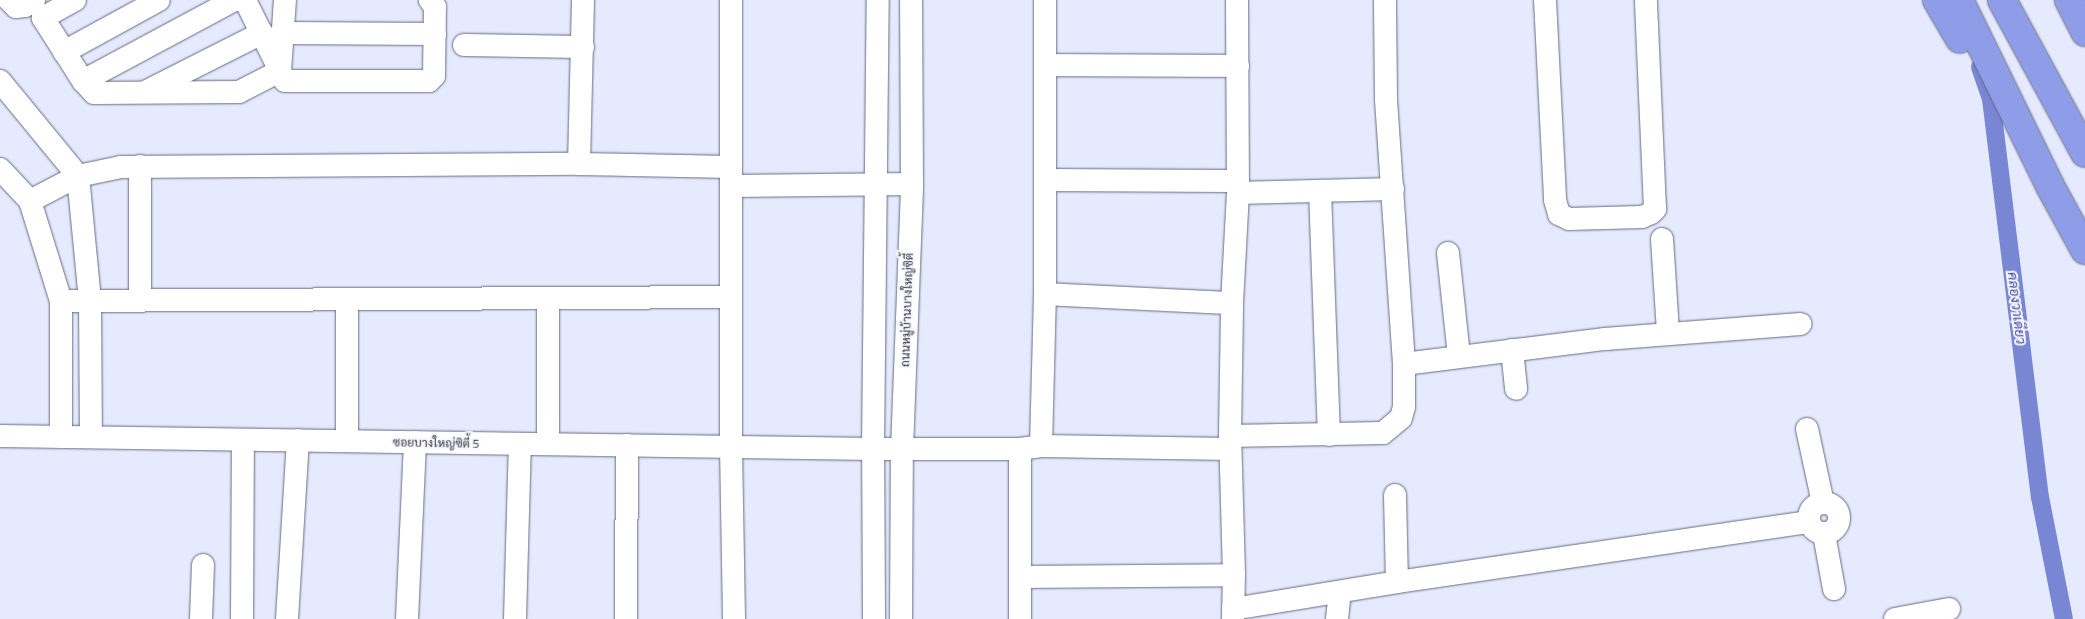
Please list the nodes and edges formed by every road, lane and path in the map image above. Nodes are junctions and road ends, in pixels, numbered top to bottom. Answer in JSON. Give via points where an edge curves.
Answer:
{"nodes":[{"id":1,"x":9,"y":0,"type":"edge"},
{"id":2,"x":34,"y":0,"type":"edge"},
{"id":3,"x":75,"y":0,"type":"edge"},
{"id":4,"x":159,"y":0,"type":"edge"},
{"id":5,"x":234,"y":0,"type":"edge"},
{"id":6,"x":245,"y":0,"type":"edge"},
{"id":7,"x":285,"y":0,"type":"edge"},
{"id":8,"x":430,"y":0,"type":"edge"},
{"id":9,"x":584,"y":0,"type":"edge"},
{"id":10,"x":731,"y":0,"type":"edge"},
{"id":11,"x":878,"y":0,"type":"edge"},
{"id":12,"x":911,"y":0,"type":"edge"},
{"id":13,"x":1045,"y":0,"type":"edge"},
{"id":14,"x":1237,"y":0,"type":"edge"},
{"id":15,"x":1385,"y":0,"type":"edge"},
{"id":16,"x":1546,"y":0,"type":"edge"},
{"id":17,"x":1646,"y":0,"type":"edge"},
{"id":18,"x":1937,"y":0,"type":"edge"},
{"id":19,"x":1959,"y":0,"type":"edge"},
{"id":20,"x":2002,"y":0,"type":"edge"},
{"id":21,"x":2069,"y":0,"type":"edge"},
{"id":22,"x":2085,"y":32,"type":"edge"},
{"id":23,"x":262,"y":33,"type":"junction"},
{"id":24,"x":284,"y":33,"type":"junction"},
{"id":25,"x":435,"y":34,"type":"junction"},
{"id":26,"x":464,"y":45,"type":"dead end"},
{"id":27,"x":583,"y":47,"type":"junction"},
{"id":28,"x":64,"y":52,"type":"junction"},
{"id":29,"x":1045,"y":65,"type":"junction"},
{"id":30,"x":1238,"y":66,"type":"junction"},
{"id":31,"x":280,"y":71,"type":"junction"},
{"id":32,"x":0,"y":81,"type":"edge"},
{"id":33,"x":83,"y":81,"type":"junction"},
{"id":34,"x":144,"y":93,"type":"junction"},
{"id":35,"x":2085,"y":153,"type":"edge"},
{"id":36,"x":579,"y":164,"type":"junction"},
{"id":37,"x":140,"y":166,"type":"junction"},
{"id":38,"x":0,"y":169,"type":"edge"},
{"id":39,"x":78,"y":176,"type":"junction"},
{"id":40,"x":731,"y":176,"type":"junction"},
{"id":41,"x":1045,"y":180,"type":"junction"},
{"id":42,"x":912,"y":184,"type":"junction"},
{"id":43,"x":878,"y":185,"type":"junction"},
{"id":44,"x":2050,"y":186,"type":"junction"},
{"id":45,"x":1238,"y":187,"type":"junction"},
{"id":46,"x":1393,"y":189,"type":"junction"},
{"id":47,"x":1320,"y":191,"type":"junction"},
{"id":48,"x":30,"y":201,"type":"junction"},
{"id":49,"x":1662,"y":239,"type":"dead end"},
{"id":50,"x":2085,"y":250,"type":"edge"},
{"id":51,"x":1448,"y":253,"type":"dead end"},
{"id":52,"x":1045,"y":294,"type":"junction"},
{"id":53,"x":732,"y":297,"type":"junction"},
{"id":54,"x":140,"y":299,"type":"junction"},
{"id":55,"x":347,"y":299,"type":"junction"},
{"id":56,"x":548,"y":299,"type":"junction"},
{"id":57,"x":90,"y":300,"type":"junction"},
{"id":58,"x":61,"y":301,"type":"junction"},
{"id":59,"x":1232,"y":303,"type":"junction"},
{"id":60,"x":1800,"y":324,"type":"dead end"},
{"id":61,"x":1668,"y":334,"type":"junction"},
{"id":62,"x":1512,"y":350,"type":"junction"},
{"id":63,"x":1459,"y":356,"type":"junction"},
{"id":64,"x":1404,"y":364,"type":"junction"},
{"id":65,"x":1516,"y":389,"type":"dead end"},
{"id":66,"x":1808,"y":429,"type":"dead end"},
{"id":67,"x":1329,"y":434,"type":"junction"},
{"id":68,"x":0,"y":436,"type":"edge"},
{"id":69,"x":62,"y":437,"type":"junction"},
{"id":70,"x":91,"y":437,"type":"junction"},
{"id":71,"x":243,"y":440,"type":"junction"},
{"id":72,"x":298,"y":440,"type":"junction"},
{"id":73,"x":347,"y":441,"type":"junction"},
{"id":74,"x":415,"y":442,"type":"junction"},
{"id":75,"x":1230,"y":443,"type":"junction"},
{"id":76,"x":520,"y":444,"type":"junction"},
{"id":77,"x":548,"y":444,"type":"junction"},
{"id":78,"x":627,"y":446,"type":"junction"},
{"id":79,"x":731,"y":447,"type":"junction"},
{"id":80,"x":1031,"y":447,"type":"junction"},
{"id":81,"x":873,"y":449,"type":"junction"},
{"id":82,"x":902,"y":449,"type":"junction"},
{"id":83,"x":1395,"y":495,"type":"dead end"},
{"id":84,"x":1817,"y":528,"type":"junction"},
{"id":85,"x":203,"y":566,"type":"dead end"},
{"id":86,"x":1234,"y":575,"type":"junction"},
{"id":87,"x":1020,"y":577,"type":"junction"},
{"id":88,"x":1398,"y":582,"type":"junction"},
{"id":89,"x":1834,"y":588,"type":"dead end"},
{"id":90,"x":1340,"y":592,"type":"junction"},
{"id":91,"x":1949,"y":609,"type":"dead end"},
{"id":92,"x":1233,"y":614,"type":"edge"},
{"id":93,"x":201,"y":619,"type":"edge"},
{"id":94,"x":242,"y":619,"type":"edge"},
{"id":95,"x":287,"y":619,"type":"edge"},
{"id":96,"x":407,"y":619,"type":"edge"},
{"id":97,"x":515,"y":619,"type":"edge"},
{"id":98,"x":626,"y":619,"type":"edge"},
{"id":99,"x":734,"y":619,"type":"edge"},
{"id":100,"x":874,"y":619,"type":"edge"},
{"id":101,"x":901,"y":619,"type":"edge"},
{"id":102,"x":1020,"y":619,"type":"edge"},
{"id":103,"x":1337,"y":619,"type":"edge"},
{"id":104,"x":1896,"y":619,"type":"edge"}],
"edges":[{"from":1,"to":2,"type":"street","via":[[16,7]]},
{"from":3,"to":28,"type":"street","via":[[43,18]]},
{"from":4,"to":28,"type":"street"},
{"from":5,"to":33,"type":"street"},
{"from":6,"to":23,"type":"street"},
{"from":7,"to":24,"type":"street"},
{"from":8,"to":25,"type":"street","via":[[435,8]]},
{"from":9,"to":27,"type":"street"},
{"from":10,"to":40,"type":"street"},
{"from":11,"to":43,"type":"street"},
{"from":12,"to":42,"type":"street","name":"ถนนหมู่บ้านบางใหญ่ซิตี้"},
{"from":13,"to":29,"type":"street"},
{"from":14,"to":30,"type":"street"},
{"from":15,"to":46,"type":"street","name":"ซอยบางใหญ่ซิตี้ 5","via":[[1386,100]]},
{"from":16,"to":17,"type":"street","via":[[1555,200],[1559,214],[1569,219],[1642,216],[1651,214],[1655,209]]},
{"from":18,"to":44,"type":"highway"},
{"from":19,"to":44,"type":"highway"},
{"from":20,"to":35,"type":"highway"},
{"from":21,"to":22,"type":"highway"},
{"from":23,"to":31,"type":"street"},
{"from":23,"to":34,"type":"street"},
{"from":24,"to":25,"type":"street"},
{"from":24,"to":31,"type":"street"},
{"from":25,"to":31,"type":"street","via":[[434,76],[429,81],[285,81]]},
{"from":26,"to":27,"type":"street"},
{"from":27,"to":36,"type":"street"},
{"from":28,"to":33,"type":"street"},
{"from":29,"to":30,"type":"street"},
{"from":29,"to":41,"type":"street"},
{"from":30,"to":45,"type":"street"},
{"from":31,"to":34,"type":"street","via":[[239,92]]},
{"from":32,"to":39,"type":"street"},
{"from":33,"to":34,"type":"street","via":[[94,93]]},
{"from":36,"to":37,"type":"street"},
{"from":36,"to":40,"type":"street"},
{"from":37,"to":39,"type":"street"},
{"from":37,"to":54,"type":"street"},
{"from":38,"to":48,"type":"street"},
{"from":39,"to":48,"type":"street"},
{"from":39,"to":57,"type":"street"},
{"from":40,"to":43,"type":"street"},
{"from":40,"to":53,"type":"street"},
{"from":41,"to":45,"type":"street"},
{"from":41,"to":52,"type":"street"},
{"from":42,"to":43,"type":"street"},
{"from":42,"to":82,"type":"street","name":"ถนนหมู่บ้านบางใหญ่ซิตี้"},
{"from":43,"to":81,"type":"street"},
{"from":44,"to":50,"type":"highway"},
{"from":45,"to":47,"type":"street"},
{"from":45,"to":59,"type":"street"},
{"from":46,"to":47,"type":"street"},
{"from":46,"to":64,"type":"street","name":"ซอยบางใหญ่ซิตี้ 5"},
{"from":47,"to":67,"type":"street"},
{"from":48,"to":58,"type":"street"},
{"from":49,"to":61,"type":"street"},
{"from":51,"to":63,"type":"street"},
{"from":52,"to":59,"type":"street"},
{"from":52,"to":80,"type":"street"},
{"from":53,"to":56,"type":"street"},
{"from":53,"to":79,"type":"street"},
{"from":54,"to":55,"type":"street"},
{"from":54,"to":57,"type":"street"},
{"from":55,"to":56,"type":"street"},
{"from":55,"to":73,"type":"street"},
{"from":56,"to":77,"type":"street"},
{"from":57,"to":58,"type":"street"},
{"from":57,"to":70,"type":"street"},
{"from":58,"to":69,"type":"street"},
{"from":59,"to":75,"type":"street"},
{"from":60,"to":61,"type":"street"},
{"from":61,"to":62,"type":"street"},
{"from":62,"to":63,"type":"street"},
{"from":62,"to":65,"type":"street"},
{"from":63,"to":64,"type":"street"},
{"from":64,"to":67,"type":"street","name":"ซอยบางใหญ่ซิตี้ 5","via":[[1404,407],[1394,426],[1383,433]]},
{"from":66,"to":84,"type":"street","via":[[1824,503],[1812,509]]},
{"from":67,"to":75,"type":"street","name":"ซอยบางใหญ่ซิตี้ 5"},
{"from":68,"to":69,"type":"street","name":"ซอยบางใหญ่ซิตี้ 5"},
{"from":69,"to":70,"type":"street","name":"ซอยบางใหญ่ซิตี้ 5"},
{"from":70,"to":71,"type":"street","name":"ซอยบางใหญ่ซิตี้ 5"},
{"from":71,"to":72,"type":"street","name":"ซอยบางใหญ่ซิตี้ 5"},
{"from":71,"to":94,"type":"street"},
{"from":72,"to":73,"type":"street","name":"ซอยบางใหญ่ซิตี้ 5"},
{"from":72,"to":95,"type":"street"},
{"from":73,"to":74,"type":"street","name":"ซอยบางใหญ่ซิตี้ 5"},
{"from":74,"to":76,"type":"street","name":"ซอยบางใหญ่ซิตี้ 5"},
{"from":74,"to":96,"type":"street"},
{"from":75,"to":80,"type":"street","name":"ซอยบางใหญ่ซิตี้ 5"},
{"from":75,"to":86,"type":"street"},
{"from":76,"to":77,"type":"street","name":"ซอยบางใหญ่ซิตี้ 5"},
{"from":76,"to":97,"type":"street"},
{"from":77,"to":78,"type":"street","name":"ซอยบางใหญ่ซิตี้ 5"},
{"from":78,"to":79,"type":"street","name":"ซอยบางใหญ่ซิตี้ 5"},
{"from":78,"to":98,"type":"street"},
{"from":79,"to":81,"type":"street","name":"ซอยบางใหญ่ซิตี้ 5"},
{"from":79,"to":99,"type":"street"},
{"from":80,"to":82,"type":"street","name":"ซอยบางใหญ่ซิตี้ 5"},
{"from":80,"to":87,"type":"street"},
{"from":81,"to":82,"type":"street","name":"ซอยบางใหญ่ซิตี้ 5"},
{"from":81,"to":100,"type":"street"},
{"from":82,"to":101,"type":"street","name":"ถนนหมู่บ้านบางใหญ่ซิตี้"},
{"from":83,"to":88,"type":"street"},
{"from":84,"to":88,"type":"street"},
{"from":84,"to":89,"type":"street"},
{"from":85,"to":93,"type":"street"},
{"from":86,"to":87,"type":"street"},
{"from":86,"to":92,"type":"street"},
{"from":87,"to":102,"type":"street"},
{"from":88,"to":90,"type":"street"},
{"from":90,"to":92,"type":"street"},
{"from":90,"to":103,"type":"street"},
{"from":91,"to":104,"type":"street"}]}
